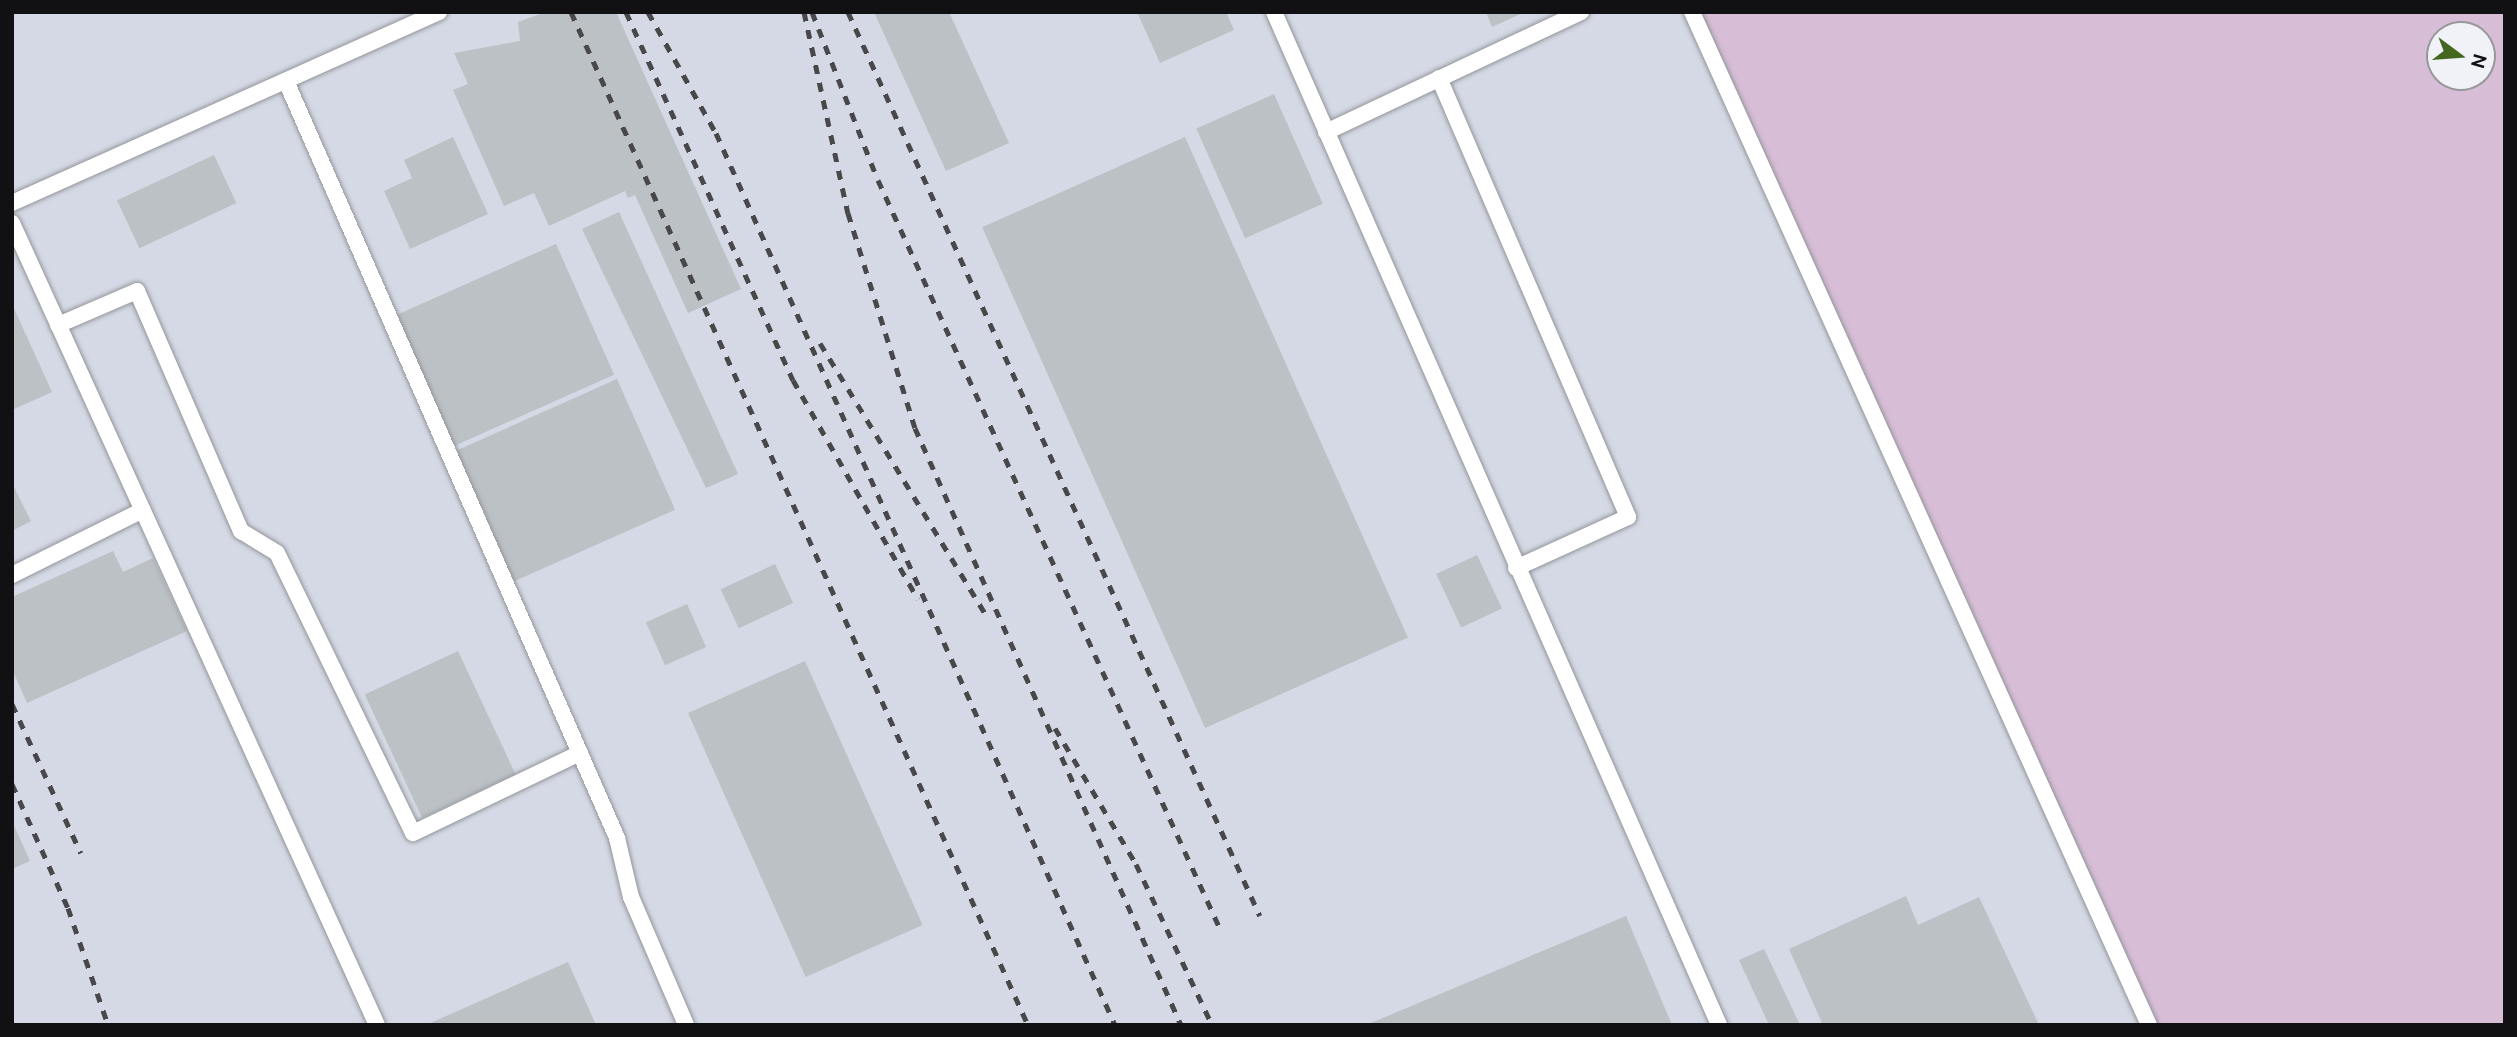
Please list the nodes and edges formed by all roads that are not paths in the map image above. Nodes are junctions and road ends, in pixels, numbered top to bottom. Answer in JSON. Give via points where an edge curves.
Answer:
{"nodes":[{"id":1,"x":439,"y":12,"type":"edge"},
{"id":2,"x":1275,"y":12,"type":"edge"},
{"id":3,"x":1581,"y":12,"type":"edge"},
{"id":4,"x":1692,"y":12,"type":"edge"},
{"id":5,"x":1439,"y":78,"type":"junction"},
{"id":6,"x":286,"y":81,"type":"junction"},
{"id":7,"x":1326,"y":132,"type":"junction"},
{"id":8,"x":12,"y":203,"type":"edge"},
{"id":9,"x":12,"y":223,"type":"edge"},
{"id":10,"x":58,"y":325,"type":"junction"},
{"id":11,"x":143,"y":510,"type":"junction"},
{"id":12,"x":1516,"y":568,"type":"junction"},
{"id":13,"x":12,"y":575,"type":"edge"},
{"id":14,"x":580,"y":753,"type":"junction"},
{"id":15,"x":377,"y":1025,"type":"edge"},
{"id":16,"x":686,"y":1025,"type":"edge"},
{"id":17,"x":1719,"y":1025,"type":"edge"},
{"id":18,"x":2149,"y":1025,"type":"edge"}],
"edges":[{"from":1,"to":6,"type":"lane"},
{"from":2,"to":7,"type":"lane"},
{"from":3,"to":5,"type":"lane"},
{"from":4,"to":18,"type":"lane"},
{"from":5,"to":7,"type":"lane"},
{"from":5,"to":12,"type":"lane","via":[[1628,517]]},
{"from":6,"to":8,"type":"lane"},
{"from":6,"to":14,"type":"lane"},
{"from":7,"to":12,"type":"lane"},
{"from":9,"to":10,"type":"lane"},
{"from":10,"to":11,"type":"lane"},
{"from":10,"to":14,"type":"lane","via":[[137,291],[241,531],[277,553],[413,833]]},
{"from":11,"to":13,"type":"lane"},
{"from":11,"to":15,"type":"lane"},
{"from":12,"to":17,"type":"lane"},
{"from":14,"to":16,"type":"lane","via":[[617,838],[631,897]]}]}
